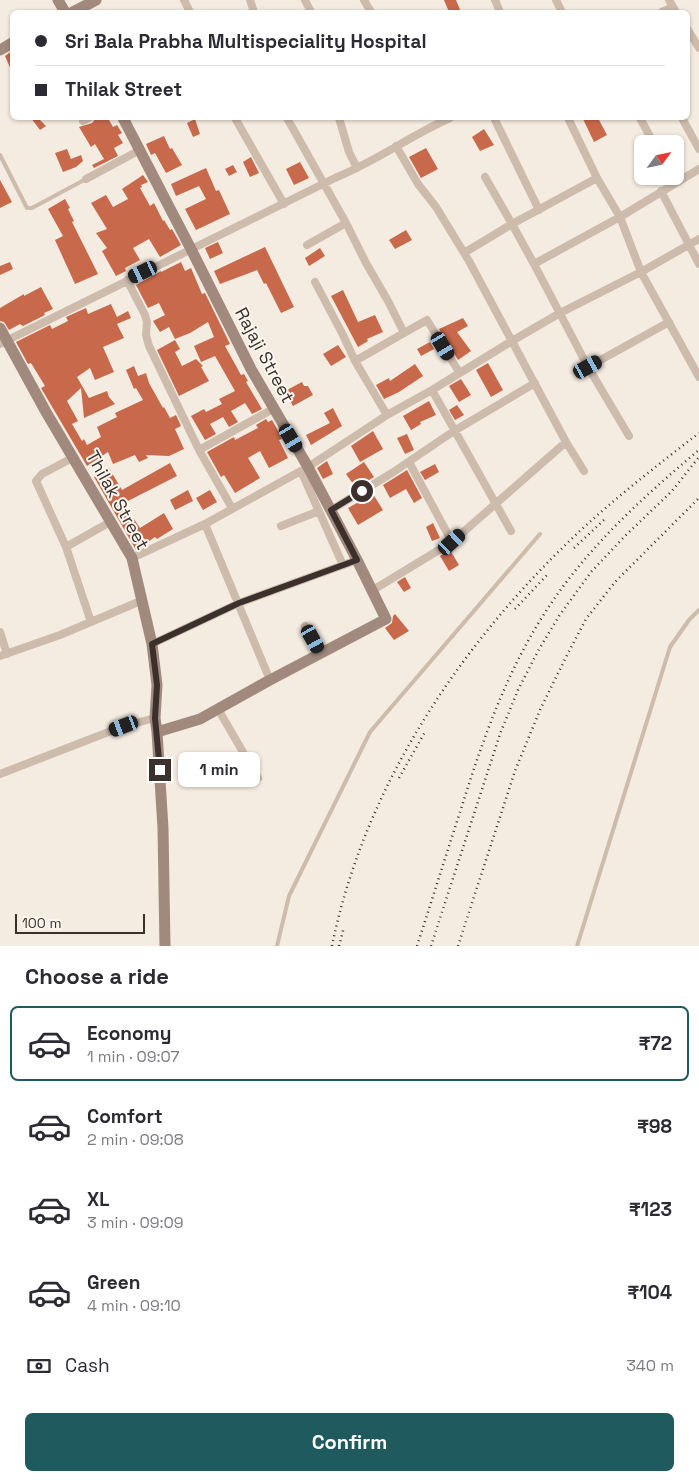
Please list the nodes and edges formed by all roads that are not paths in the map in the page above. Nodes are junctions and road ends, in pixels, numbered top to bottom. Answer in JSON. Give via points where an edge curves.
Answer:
{"nodes":[{"id":1,"x":96,"y":0,"type":"edge"},
{"id":2,"x":78,"y":10,"type":"edge"},
{"id":3,"x":690,"y":33,"type":"edge"},
{"id":4,"x":699,"y":48,"type":"edge"},
{"id":5,"x":124,"y":120,"type":"edge"},
{"id":6,"x":236,"y":120,"type":"edge"},
{"id":7,"x":288,"y":120,"type":"edge"},
{"id":8,"x":340,"y":120,"type":"edge"},
{"id":9,"x":428,"y":120,"type":"edge"},
{"id":10,"x":446,"y":120,"type":"edge"},
{"id":11,"x":495,"y":120,"type":"edge"},
{"id":12,"x":569,"y":120,"type":"edge"},
{"id":13,"x":641,"y":120,"type":"edge"},
{"id":14,"x":683,"y":120,"type":"edge"},
{"id":15,"x":432,"y":126,"type":"junction"},
{"id":16,"x":649,"y":135,"type":"edge"},
{"id":17,"x":396,"y":146,"type":"junction"},
{"id":18,"x":699,"y":149,"type":"edge"},
{"id":19,"x":140,"y":150,"type":"junction"},
{"id":20,"x":0,"y":155,"type":"edge"},
{"id":21,"x":357,"y":168,"type":"junction"},
{"id":22,"x":699,"y":169,"type":"edge"},
{"id":23,"x":684,"y":175,"type":"edge"},
{"id":24,"x":485,"y":176,"type":"dead end"},
{"id":25,"x":597,"y":178,"type":"junction"},
{"id":26,"x":86,"y":179,"type":"joint"},
{"id":27,"x":323,"y":184,"type":"junction"},
{"id":28,"x":668,"y":185,"type":"edge"},
{"id":29,"x":662,"y":192,"type":"junction"},
{"id":30,"x":284,"y":204,"type":"junction"},
{"id":31,"x":539,"y":210,"type":"junction"},
{"id":32,"x":620,"y":217,"type":"junction"},
{"id":33,"x":346,"y":223,"type":"junction"},
{"id":34,"x":512,"y":224,"type":"junction"},
{"id":35,"x":699,"y":239,"type":"edge"},
{"id":36,"x":307,"y":245,"type":"dead end"},
{"id":37,"x":689,"y":245,"type":"junction"},
{"id":38,"x":191,"y":249,"type":"junction"},
{"id":39,"x":464,"y":253,"type":"junction"},
{"id":40,"x":534,"y":264,"type":"junction"},
{"id":41,"x":699,"y":264,"type":"edge"},
{"id":42,"x":641,"y":272,"type":"junction"},
{"id":43,"x":127,"y":280,"type":"junction"},
{"id":44,"x":315,"y":282,"type":"dead end"},
{"id":45,"x":560,"y":313,"type":"junction"},
{"id":46,"x":668,"y":322,"type":"junction"},
{"id":47,"x":0,"y":328,"type":"edge"},
{"id":48,"x":404,"y":333,"type":"junction"},
{"id":49,"x":512,"y":341,"type":"junction"},
{"id":50,"x":4,"y":342,"type":"edge"},
{"id":51,"x":354,"y":361,"type":"junction"},
{"id":52,"x":588,"y":367,"type":"junction"},
{"id":53,"x":459,"y":372,"type":"junction"},
{"id":54,"x":699,"y":377,"type":"edge"},
{"id":55,"x":535,"y":384,"type":"junction"},
{"id":56,"x":432,"y":390,"type":"junction"},
{"id":57,"x":273,"y":409,"type":"junction"},
{"id":58,"x":387,"y":415,"type":"junction"},
{"id":59,"x":454,"y":431,"type":"junction"},
{"id":60,"x":629,"y":436,"type":"dead end"},
{"id":61,"x":566,"y":442,"type":"junction"},
{"id":62,"x":199,"y":450,"type":"junction"},
{"id":63,"x":74,"y":458,"type":"junction"},
{"id":64,"x":409,"y":462,"type":"junction"},
{"id":65,"x":305,"y":469,"type":"junction"},
{"id":66,"x":584,"y":471,"type":"dead end"},
{"id":67,"x":495,"y":504,"type":"junction"},
{"id":68,"x":232,"y":508,"type":"junction"},
{"id":69,"x":325,"y":510,"type":"junction"},
{"id":70,"x":110,"y":522,"type":"junction"},
{"id":71,"x":205,"y":524,"type":"junction"},
{"id":72,"x":281,"y":526,"type":"dead end"},
{"id":73,"x":511,"y":532,"type":"dead end"},
{"id":74,"x":540,"y":534,"type":"dead end"},
{"id":75,"x":452,"y":542,"type":"junction"},
{"id":76,"x":66,"y":547,"type":"junction"},
{"id":77,"x":132,"y":558,"type":"junction"},
{"id":78,"x":357,"y":560,"type":"junction"},
{"id":79,"x":343,"y":565,"type":"junction"},
{"id":80,"x":373,"y":590,"type":"junction"},
{"id":81,"x":143,"y":600,"type":"junction"},
{"id":82,"x":239,"y":603,"type":"junction"},
{"id":83,"x":699,"y":610,"type":"edge"},
{"id":84,"x":91,"y":622,"type":"junction"},
{"id":85,"x":306,"y":626,"type":"dead end"},
{"id":86,"x":0,"y":632,"type":"edge"},
{"id":87,"x":152,"y":644,"type":"junction"},
{"id":88,"x":321,"y":653,"type":"junction"},
{"id":89,"x":4,"y":655,"type":"edge"},
{"id":90,"x":270,"y":680,"type":"junction"},
{"id":91,"x":218,"y":709,"type":"junction"},
{"id":92,"x":155,"y":718,"type":"junction"},
{"id":93,"x":158,"y":732,"type":"junction"},
{"id":94,"x":0,"y":774,"type":"edge"},
{"id":95,"x":258,"y":778,"type":"dead end"},
{"id":96,"x":164,"y":946,"type":"edge"},
{"id":97,"x":277,"y":946,"type":"edge"},
{"id":98,"x":577,"y":946,"type":"edge"}],
"edges":[{"from":1,"to":2,"type":"street"},
{"from":3,"to":4,"type":"street"},
{"from":5,"to":19,"type":"street","name":"Rajaji Street"},
{"from":6,"to":30,"type":"street"},
{"from":7,"to":27,"type":"street"},
{"from":8,"to":21,"type":"street"},
{"from":9,"to":15,"type":"street"},
{"from":10,"to":15,"type":"street"},
{"from":11,"to":31,"type":"street"},
{"from":12,"to":25,"type":"street"},
{"from":13,"to":16,"type":"street"},
{"from":14,"to":18,"type":"street"},
{"from":15,"to":17,"type":"street"},
{"from":17,"to":21,"type":"street"},
{"from":17,"to":39,"type":"street"},
{"from":19,"to":26,"type":"street"},
{"from":19,"to":38,"type":"street","name":"Rajaji Street"},
{"from":20,"to":26,"type":"lane","via":[[27,208]]},
{"from":21,"to":27,"type":"street"},
{"from":22,"to":23,"type":"street"},
{"from":24,"to":34,"type":"street"},
{"from":25,"to":31,"type":"street"},
{"from":25,"to":32,"type":"street"},
{"from":27,"to":30,"type":"street"},
{"from":27,"to":33,"type":"street"},
{"from":28,"to":29,"type":"street"},
{"from":29,"to":32,"type":"street"},
{"from":29,"to":37,"type":"street"},
{"from":30,"to":38,"type":"street"},
{"from":31,"to":34,"type":"street"},
{"from":32,"to":40,"type":"street"},
{"from":32,"to":42,"type":"street"},
{"from":33,"to":36,"type":"street"},
{"from":33,"to":48,"type":"street"},
{"from":34,"to":39,"type":"street"},
{"from":34,"to":40,"type":"street"},
{"from":35,"to":37,"type":"street"},
{"from":37,"to":41,"type":"street"},
{"from":37,"to":42,"type":"street"},
{"from":38,"to":43,"type":"street"},
{"from":38,"to":57,"type":"street","name":"Rajaji Street"},
{"from":39,"to":49,"type":"street"},
{"from":40,"to":45,"type":"street"},
{"from":42,"to":45,"type":"street"},
{"from":42,"to":46,"type":"street"},
{"from":43,"to":50,"type":"street"},
{"from":43,"to":62,"type":"street","via":[[148,322],[146,335],[149,346]]},
{"from":44,"to":51,"type":"street"},
{"from":45,"to":49,"type":"street"},
{"from":45,"to":52,"type":"street"},
{"from":46,"to":52,"type":"street"},
{"from":46,"to":54,"type":"street"},
{"from":47,"to":50,"type":"street","name":"Thilak Street"},
{"from":48,"to":51,"type":"street"},
{"from":48,"to":53,"type":"street","via":[[427,320]]},
{"from":49,"to":53,"type":"street"},
{"from":49,"to":55,"type":"street"},
{"from":50,"to":63,"type":"street","name":"Thilak Street"},
{"from":51,"to":58,"type":"street"},
{"from":52,"to":60,"type":"street"},
{"from":53,"to":56,"type":"street"},
{"from":55,"to":59,"type":"street"},
{"from":55,"to":61,"type":"street"},
{"from":56,"to":58,"type":"street"},
{"from":56,"to":59,"type":"street"},
{"from":57,"to":62,"type":"street"},
{"from":57,"to":65,"type":"street","name":"Rajaji Street"},
{"from":58,"to":65,"type":"street"},
{"from":59,"to":64,"type":"street"},
{"from":59,"to":67,"type":"street"},
{"from":61,"to":66,"type":"street"},
{"from":61,"to":67,"type":"street"},
{"from":62,"to":68,"type":"street"},
{"from":63,"to":70,"type":"street","name":"Thilak Street"},
{"from":63,"to":76,"type":"street","via":[[42,474],[36,481]]},
{"from":64,"to":69,"type":"street"},
{"from":64,"to":75,"type":"street"},
{"from":65,"to":68,"type":"street"},
{"from":65,"to":69,"type":"street","name":"Rajaji Street"},
{"from":67,"to":73,"type":"street"},
{"from":67,"to":75,"type":"street"},
{"from":68,"to":71,"type":"street"},
{"from":69,"to":72,"type":"street"},
{"from":69,"to":78,"type":"street","name":"Rajaji Street"},
{"from":69,"to":79,"type":"street"},
{"from":70,"to":76,"type":"street"},
{"from":70,"to":77,"type":"street","name":"Thilak Street"},
{"from":71,"to":77,"type":"street"},
{"from":71,"to":82,"type":"street"},
{"from":74,"to":97,"type":"lane","via":[[370,732],[289,896]]},
{"from":75,"to":80,"type":"street"},
{"from":76,"to":84,"type":"street"},
{"from":77,"to":81,"type":"street","name":"Thilak Street"},
{"from":78,"to":79,"type":"street"},
{"from":78,"to":80,"type":"street","name":"Rajaji Street"},
{"from":79,"to":82,"type":"street"},
{"from":80,"to":88,"type":"street","name":"Rajaji Street","via":[[386,619]]},
{"from":81,"to":84,"type":"street"},
{"from":81,"to":87,"type":"street","name":"Thilak Street"},
{"from":82,"to":87,"type":"street"},
{"from":82,"to":90,"type":"street"},
{"from":83,"to":98,"type":"lane","via":[[670,647]]},
{"from":84,"to":89,"type":"street"},
{"from":85,"to":88,"type":"street"},
{"from":86,"to":89,"type":"street"},
{"from":87,"to":92,"type":"street","name":"Thilak Street","via":[[157,685]]},
{"from":88,"to":90,"type":"street","name":"Rajaji Street"},
{"from":90,"to":91,"type":"street","name":"Rajaji Street"},
{"from":91,"to":93,"type":"street","name":"Rajaji Street","via":[[200,719]]},
{"from":91,"to":95,"type":"street"},
{"from":92,"to":93,"type":"street","name":"Thilak Street"},
{"from":92,"to":94,"type":"street","via":[[124,726]]},
{"from":93,"to":96,"type":"street","name":"Thilak Street","via":[[164,828]]}]}
